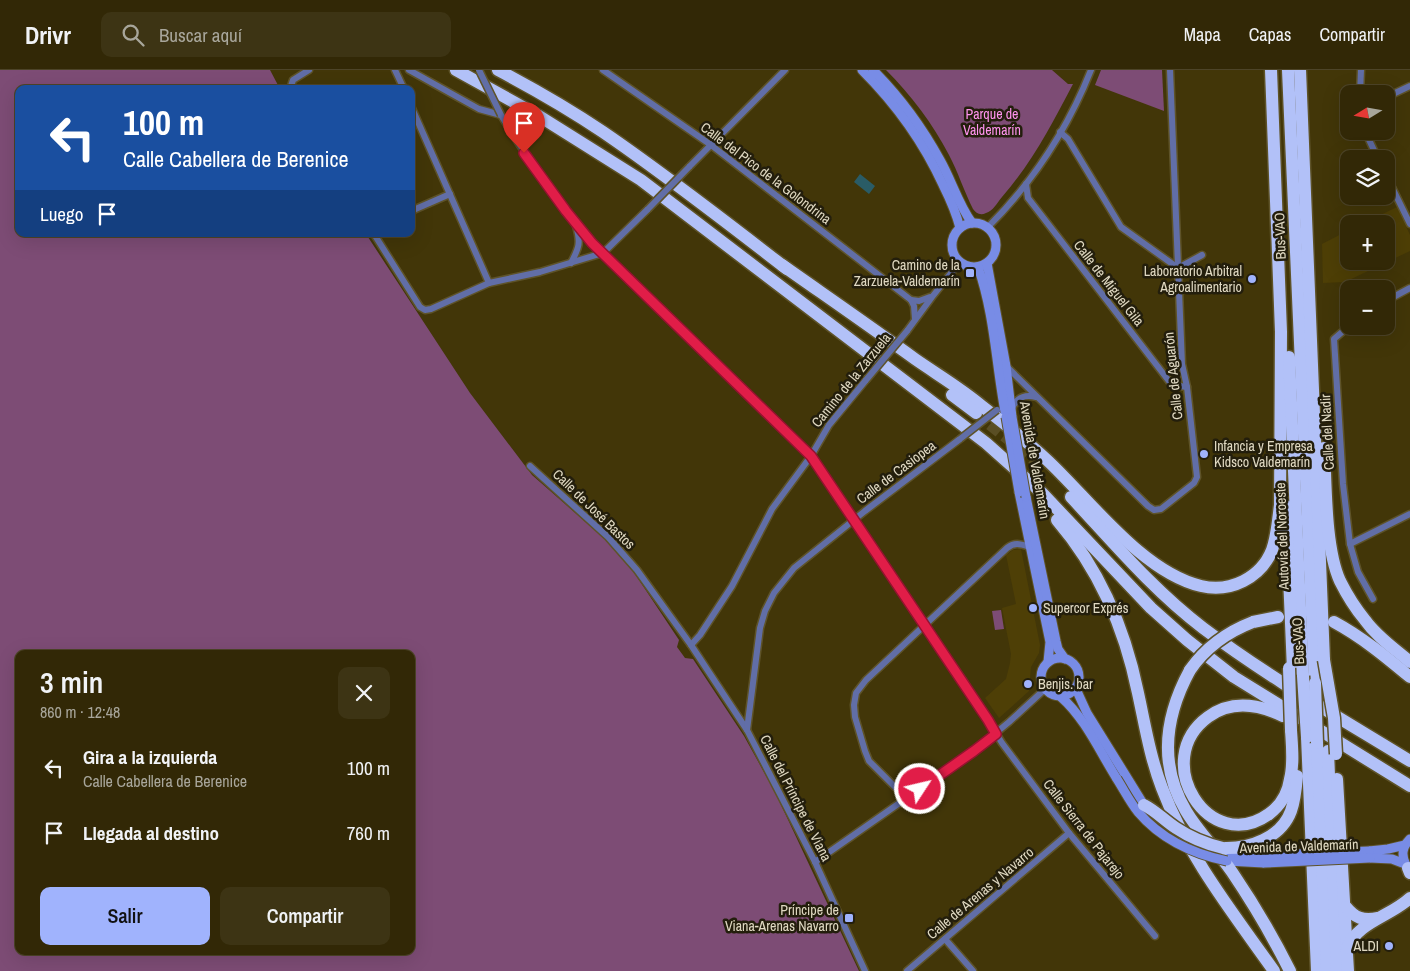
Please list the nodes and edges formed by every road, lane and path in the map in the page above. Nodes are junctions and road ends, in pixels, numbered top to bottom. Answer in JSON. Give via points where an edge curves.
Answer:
{"nodes":[{"id":1,"x":309,"y":70,"type":"edge"},
{"id":2,"x":395,"y":70,"type":"edge"},
{"id":3,"x":409,"y":70,"type":"edge"},
{"id":4,"x":456,"y":70,"type":"edge"},
{"id":5,"x":478,"y":70,"type":"edge"},
{"id":6,"x":498,"y":70,"type":"edge"},
{"id":7,"x":603,"y":70,"type":"edge"},
{"id":8,"x":785,"y":70,"type":"edge"},
{"id":9,"x":862,"y":70,"type":"edge"},
{"id":10,"x":873,"y":70,"type":"edge"},
{"id":11,"x":1090,"y":70,"type":"edge"},
{"id":12,"x":1170,"y":70,"type":"edge"},
{"id":13,"x":1271,"y":70,"type":"edge"},
{"id":14,"x":1277,"y":70,"type":"edge"},
{"id":15,"x":1288,"y":70,"type":"edge"},
{"id":16,"x":1300,"y":70,"type":"edge"},
{"id":17,"x":1360,"y":70,"type":"edge"},
{"id":18,"x":291,"y":85,"type":"edge"},
{"id":19,"x":402,"y":85,"type":"edge"},
{"id":20,"x":1360,"y":85,"type":"edge"},
{"id":21,"x":1410,"y":86,"type":"edge"},
{"id":22,"x":1395,"y":93,"type":"edge"},
{"id":23,"x":415,"y":115,"type":"edge"},
{"id":24,"x":501,"y":115,"type":"junction"},
{"id":25,"x":1060,"y":132,"type":"junction"},
{"id":26,"x":711,"y":145,"type":"junction"},
{"id":27,"x":1026,"y":184,"type":"junction"},
{"id":28,"x":1395,"y":193,"type":"edge"},
{"id":29,"x":450,"y":194,"type":"junction"},
{"id":30,"x":1014,"y":199,"type":"junction"},
{"id":31,"x":1034,"y":207,"type":"junction"},
{"id":32,"x":415,"y":209,"type":"edge"},
{"id":33,"x":575,"y":222,"type":"junction"},
{"id":34,"x":972,"y":223,"type":"junction"},
{"id":35,"x":1410,"y":224,"type":"edge"},
{"id":36,"x":988,"y":227,"type":"junction"},
{"id":37,"x":960,"y":228,"type":"junction"},
{"id":38,"x":376,"y":237,"type":"edge"},
{"id":39,"x":1308,"y":250,"type":"junction"},
{"id":40,"x":604,"y":253,"type":"junction"},
{"id":41,"x":1202,"y":255,"type":"dead end"},
{"id":42,"x":571,"y":263,"type":"junction"},
{"id":43,"x":959,"y":263,"type":"junction"},
{"id":44,"x":782,"y":265,"type":"junction"},
{"id":45,"x":983,"y":265,"type":"junction"},
{"id":46,"x":1178,"y":268,"type":"junction"},
{"id":47,"x":489,"y":284,"type":"junction"},
{"id":48,"x":1410,"y":288,"type":"edge"},
{"id":49,"x":1395,"y":296,"type":"edge"},
{"id":50,"x":932,"y":297,"type":"junction"},
{"id":51,"x":911,"y":300,"type":"junction"},
{"id":52,"x":915,"y":319,"type":"junction"},
{"id":53,"x":1340,"y":334,"type":"edge"},
{"id":54,"x":1006,"y":366,"type":"junction"},
{"id":55,"x":1026,"y":386,"type":"junction"},
{"id":56,"x":1187,"y":388,"type":"junction"},
{"id":57,"x":1025,"y":396,"type":"junction"},
{"id":58,"x":1038,"y":398,"type":"junction"},
{"id":59,"x":1006,"y":410,"type":"junction"},
{"id":60,"x":976,"y":413,"type":"tunnel mouth"},
{"id":61,"x":1282,"y":419,"type":"junction"},
{"id":62,"x":986,"y":444,"type":"junction"},
{"id":63,"x":811,"y":456,"type":"junction"},
{"id":64,"x":530,"y":466,"type":"dead end"},
{"id":65,"x":1043,"y":467,"type":"tunnel mouth"},
{"id":66,"x":1023,"y":495,"type":"junction"},
{"id":67,"x":1410,"y":514,"type":"edge"},
{"id":68,"x":854,"y":520,"type":"junction"},
{"id":69,"x":1350,"y":544,"type":"junction"},
{"id":70,"x":1030,"y":547,"type":"junction"},
{"id":71,"x":1373,"y":599,"type":"dead end"},
{"id":72,"x":1278,"y":617,"type":"dead end"},
{"id":73,"x":1334,"y":622,"type":"dead end"},
{"id":74,"x":924,"y":626,"type":"junction"},
{"id":75,"x":691,"y":645,"type":"junction"},
{"id":76,"x":1066,"y":659,"type":"junction"},
{"id":77,"x":1048,"y":662,"type":"junction"},
{"id":78,"x":1410,"y":662,"type":"edge"},
{"id":79,"x":1295,"y":671,"type":"junction"},
{"id":80,"x":1274,"y":677,"type":"junction"},
{"id":81,"x":1410,"y":677,"type":"edge"},
{"id":82,"x":1045,"y":689,"type":"junction"},
{"id":83,"x":1076,"y":689,"type":"junction"},
{"id":84,"x":1061,"y":697,"type":"junction"},
{"id":85,"x":747,"y":730,"type":"junction"},
{"id":86,"x":1293,"y":731,"type":"junction"},
{"id":87,"x":996,"y":734,"type":"junction"},
{"id":88,"x":1322,"y":746,"type":"junction"},
{"id":89,"x":1410,"y":751,"type":"edge"},
{"id":90,"x":1410,"y":761,"type":"edge"},
{"id":91,"x":1405,"y":783,"type":"edge"},
{"id":92,"x":906,"y":798,"type":"junction"},
{"id":93,"x":1144,"y":805,"type":"joint"},
{"id":94,"x":1069,"y":833,"type":"junction"},
{"id":95,"x":1407,"y":842,"type":"edge"},
{"id":96,"x":1225,"y":854,"type":"junction"},
{"id":97,"x":1370,"y":854,"type":"junction"},
{"id":98,"x":815,"y":862,"type":"junction"},
{"id":99,"x":1408,"y":869,"type":"edge"},
{"id":100,"x":1410,"y":898,"type":"edge"},
{"id":101,"x":1346,"y":907,"type":"junction"},
{"id":102,"x":1383,"y":917,"type":"junction"},
{"id":103,"x":1155,"y":936,"type":"dead end"},
{"id":104,"x":945,"y":938,"type":"junction"},
{"id":105,"x":1347,"y":948,"type":"junction"},
{"id":106,"x":865,"y":971,"type":"edge"},
{"id":107,"x":906,"y":971,"type":"edge"},
{"id":108,"x":973,"y":971,"type":"edge"},
{"id":109,"x":1274,"y":971,"type":"edge"},
{"id":110,"x":1290,"y":971,"type":"edge"},
{"id":111,"x":1317,"y":971,"type":"edge"},
{"id":112,"x":1327,"y":971,"type":"edge"},
{"id":113,"x":1337,"y":971,"type":"edge"},
{"id":114,"x":1348,"y":971,"type":"edge"}],
"edges":[{"from":1,"to":18,"type":"street","via":[[293,80]]},
{"from":2,"to":19,"type":"street"},
{"from":3,"to":24,"type":"street","via":[[480,109]]},
{"from":4,"to":62,"type":"highway","via":[[539,116],[641,180]]},
{"from":5,"to":24,"type":"street","name":"Calle Sierra de Pajarejo","bridge":true},
{"from":6,"to":44,"type":"highway","via":[[602,131]]},
{"from":7,"to":26,"type":"street","name":"Calle del Pico de la Golondrina"},
{"from":8,"to":26,"type":"street"},
{"from":9,"to":37,"type":"street","via":[[899,109],[917,136],[934,165]]},
{"from":10,"to":34,"type":"street","via":[[905,104],[924,132]]},
{"from":11,"to":25,"type":"street"},
{"from":12,"to":46,"type":"street","name":"Calle de Aguarón"},
{"from":13,"to":61,"type":"highway"},
{"from":14,"to":79,"type":"highway","name":"Autovía del Noroeste"},
{"from":15,"to":88,"type":"highway","name":"Bus-VAO","bridge":true,"via":[[1315,683]]},
{"from":16,"to":39,"type":"highway","name":"Autovía del Noroeste"},
{"from":17,"to":20,"type":"street"},
{"from":21,"to":22,"type":"street"},
{"from":23,"to":29,"type":"street"},
{"from":24,"to":33,"type":"street","name":"Calle Sierra de Pajarejo","via":[[524,153]]},
{"from":25,"to":27,"type":"street"},
{"from":25,"to":46,"type":"street","via":[[1068,139],[1121,227]]},
{"from":26,"to":40,"type":"street","bridge":true},
{"from":26,"to":51,"type":"street","name":"Calle del Pico de la Golondrina"},
{"from":27,"to":30,"type":"street"},
{"from":27,"to":31,"type":"street","name":"Calle de Miguel Gila","via":[[1028,198]]},
{"from":28,"to":35,"type":"street"},
{"from":29,"to":32,"type":"street"},
{"from":29,"to":47,"type":"street"},
{"from":30,"to":31,"type":"street"},
{"from":30,"to":36,"type":"street"},
{"from":31,"to":56,"type":"street","name":"Calle de Miguel Gila","via":[[1172,385]]},
{"from":33,"to":40,"type":"street","name":"Calle Sierra de Pajarejo"},
{"from":33,"to":42,"type":"street","via":[[580,239]]},
{"from":34,"to":36,"type":"street"},
{"from":34,"to":37,"type":"street"},
{"from":36,"to":45,"type":"street","via":[[995,236],[996,248],[992,259]]},
{"from":37,"to":43,"type":"street","via":[[952,245]]},
{"from":38,"to":47,"type":"street","via":[[425,310]]},
{"from":39,"to":78,"type":"highway","via":[[1312,261],[1334,558],[1340,580],[1365,621]]},
{"from":39,"to":88,"type":"highway","name":"Autovía del Noroeste","bridge":true,"via":[[1324,660]]},
{"from":40,"to":42,"type":"street"},
{"from":40,"to":63,"type":"street","name":"Calle Sierra de Pajarejo"},
{"from":41,"to":46,"type":"street"},
{"from":42,"to":47,"type":"street"},
{"from":43,"to":45,"type":"street","via":[[970,268]]},
{"from":43,"to":50,"type":"street","name":"Camino de la Zarzuela"},
{"from":44,"to":60,"type":"highway"},
{"from":44,"to":61,"type":"highway","via":[[981,405],[1047,460],[1135,548],[1171,574],[1201,586],[1234,586],[1261,568],[1271,552],[1280,505]]},
{"from":45,"to":54,"type":"street","name":"Avenida de Valdemarín"},
{"from":45,"to":59,"type":"street","name":"Avenida de Valdemarín"},
{"from":46,"to":56,"type":"street","name":"Calle de Aguarón","via":[[1182,364]]},
{"from":48,"to":49,"type":"street"},
{"from":50,"to":51,"type":"street"},
{"from":50,"to":52,"type":"street","name":"Camino de la Zarzuela"},
{"from":51,"to":52,"type":"street"},
{"from":52,"to":63,"type":"street","name":"Camino de la Zarzuela","bridge":true,"via":[[829,425]]},
{"from":53,"to":69,"type":"street","name":"Calle del Nadir","via":[[1334,339]]},
{"from":54,"to":55,"type":"street","name":"Calle de Aguarón"},
{"from":54,"to":59,"type":"street","name":"Avenida de Valdemarín"},
{"from":55,"to":57,"type":"street"},
{"from":55,"to":58,"type":"street","name":"Calle de Aguarón"},
{"from":56,"to":58,"type":"street","name":"Calle de Aguarón","via":[[1198,477],[1161,509],[1154,510]]},
{"from":57,"to":58,"type":"street"},
{"from":57,"to":59,"type":"street","name":"Calle de Casiopea"},
{"from":59,"to":66,"type":"street","name":"Avenida de Valdemarín","bridge":true},
{"from":59,"to":68,"type":"street","name":"Calle de Casiopea","bridge":true,"via":[[960,439]]},
{"from":61,"to":79,"type":"highway","via":[[1290,628]]},
{"from":62,"to":91,"type":"highway","via":[[1042,493],[1151,608],[1187,640],[1234,677]]},
{"from":62,"to":109,"type":"highway","via":[[1062,525],[1097,577],[1126,645],[1153,762],[1175,819],[1206,872]]},
{"from":63,"to":68,"type":"street","name":"Calle Sierra de Pajarejo"},
{"from":63,"to":75,"type":"street","name":"Camino de la Zarzuela","via":[[772,509],[732,586]]},
{"from":64,"to":75,"type":"street","name":"Calle de José Bastos","via":[[614,543]]},
{"from":65,"to":80,"type":"highway","via":[[1163,594],[1201,627]]},
{"from":66,"to":70,"type":"street","name":"Avenida de Valdemarín"},
{"from":66,"to":76,"type":"street","name":"Avenida de Valdemarín","via":[[1058,649]]},
{"from":67,"to":69,"type":"street"},
{"from":68,"to":74,"type":"street","name":"Calle Sierra de Pajarejo"},
{"from":68,"to":85,"type":"street","name":"Calle de Casiopea","via":[[794,568],[774,593],[760,628]]},
{"from":69,"to":71,"type":"street","name":"Calle del Nadir","via":[[1358,572]]},
{"from":70,"to":74,"type":"street","via":[[1012,544]]},
{"from":70,"to":77,"type":"street","name":"Avenida de Valdemarín","via":[[1050,642]]},
{"from":72,"to":110,"type":"highway","bridge":true,"via":[[1253,622],[1220,638],[1204,652],[1190,670],[1175,701],[1169,725],[1168,751],[1175,786],[1186,810],[1241,886]]},
{"from":73,"to":81,"type":"highway","via":[[1354,632]]},
{"from":74,"to":87,"type":"street","name":"Calle Sierra de Pajarejo"},
{"from":74,"to":92,"type":"street","via":[[866,680],[856,693],[854,705],[854,717],[869,761]]},
{"from":75,"to":85,"type":"street","name":"Calle del Príncipe de Viana"},
{"from":76,"to":77,"type":"street"},
{"from":76,"to":83,"type":"street","via":[[1078,671]]},
{"from":77,"to":82,"type":"street","via":[[1041,675]]},
{"from":79,"to":86,"type":"highway","bridge":true},
{"from":79,"to":88,"type":"highway","name":"Autovía del Noroeste","bridge":true},
{"from":80,"to":89,"type":"highway"},
{"from":80,"to":90,"type":"highway"},
{"from":82,"to":84,"type":"street"},
{"from":82,"to":87,"type":"street"},
{"from":83,"to":84,"type":"street"},
{"from":83,"to":93,"type":"street","via":[[1087,714]]},
{"from":84,"to":96,"type":"street","name":"Avenida de Valdemarín","bridge":true,"via":[[1070,705],[1116,779],[1151,826],[1200,855]]},
{"from":85,"to":98,"type":"street","name":"Calle del Príncipe de Viana"},
{"from":86,"to":91,"type":"highway","via":[[1290,780],[1282,801],[1272,812],[1251,823],[1235,824],[1214,818],[1198,804],[1187,785],[1183,767],[1187,743],[1205,719],[1233,706],[1268,710]]},
{"from":86,"to":96,"type":"highway","via":[[1297,776],[1290,813],[1266,839]]},
{"from":87,"to":92,"type":"street"},
{"from":87,"to":94,"type":"street","name":"Calle Sierra de Pajarejo"},
{"from":88,"to":101,"type":"highway"},
{"from":88,"to":111,"type":"highway","name":"Autovía del Noroeste"},
{"from":88,"to":112,"type":"highway","name":"Bus-VAO"},
{"from":88,"to":113,"type":"highway","name":"Autovía del Noroeste"},
{"from":92,"to":98,"type":"street"},
{"from":93,"to":96,"type":"highway","bridge":true,"via":[[1186,834]]},
{"from":94,"to":103,"type":"street","name":"Calle Sierra de Pajarejo"},
{"from":94,"to":104,"type":"street","name":"Calle de Arenas y Navarro"},
{"from":95,"to":97,"type":"street","name":"Avenida de Valdemarín"},
{"from":95,"to":99,"type":"street","via":[[1402,854]]},
{"from":96,"to":97,"type":"street","name":"Avenida de Valdemarín","bridge":true,"via":[[1264,859]]},
{"from":97,"to":99,"type":"street","name":"Avenida de Valdemarín","via":[[1392,858]]},
{"from":98,"to":106,"type":"street","name":"Calle del Príncipe de Viana"},
{"from":100,"to":102,"type":"highway"},
{"from":101,"to":102,"type":"highway","via":[[1363,919]]},
{"from":101,"to":105,"type":"highway"},
{"from":102,"to":105,"type":"highway","via":[[1356,933]]},
{"from":104,"to":107,"type":"street","name":"Calle de Arenas y Navarro"},
{"from":104,"to":108,"type":"street"},
{"from":105,"to":114,"type":"highway"}]}
